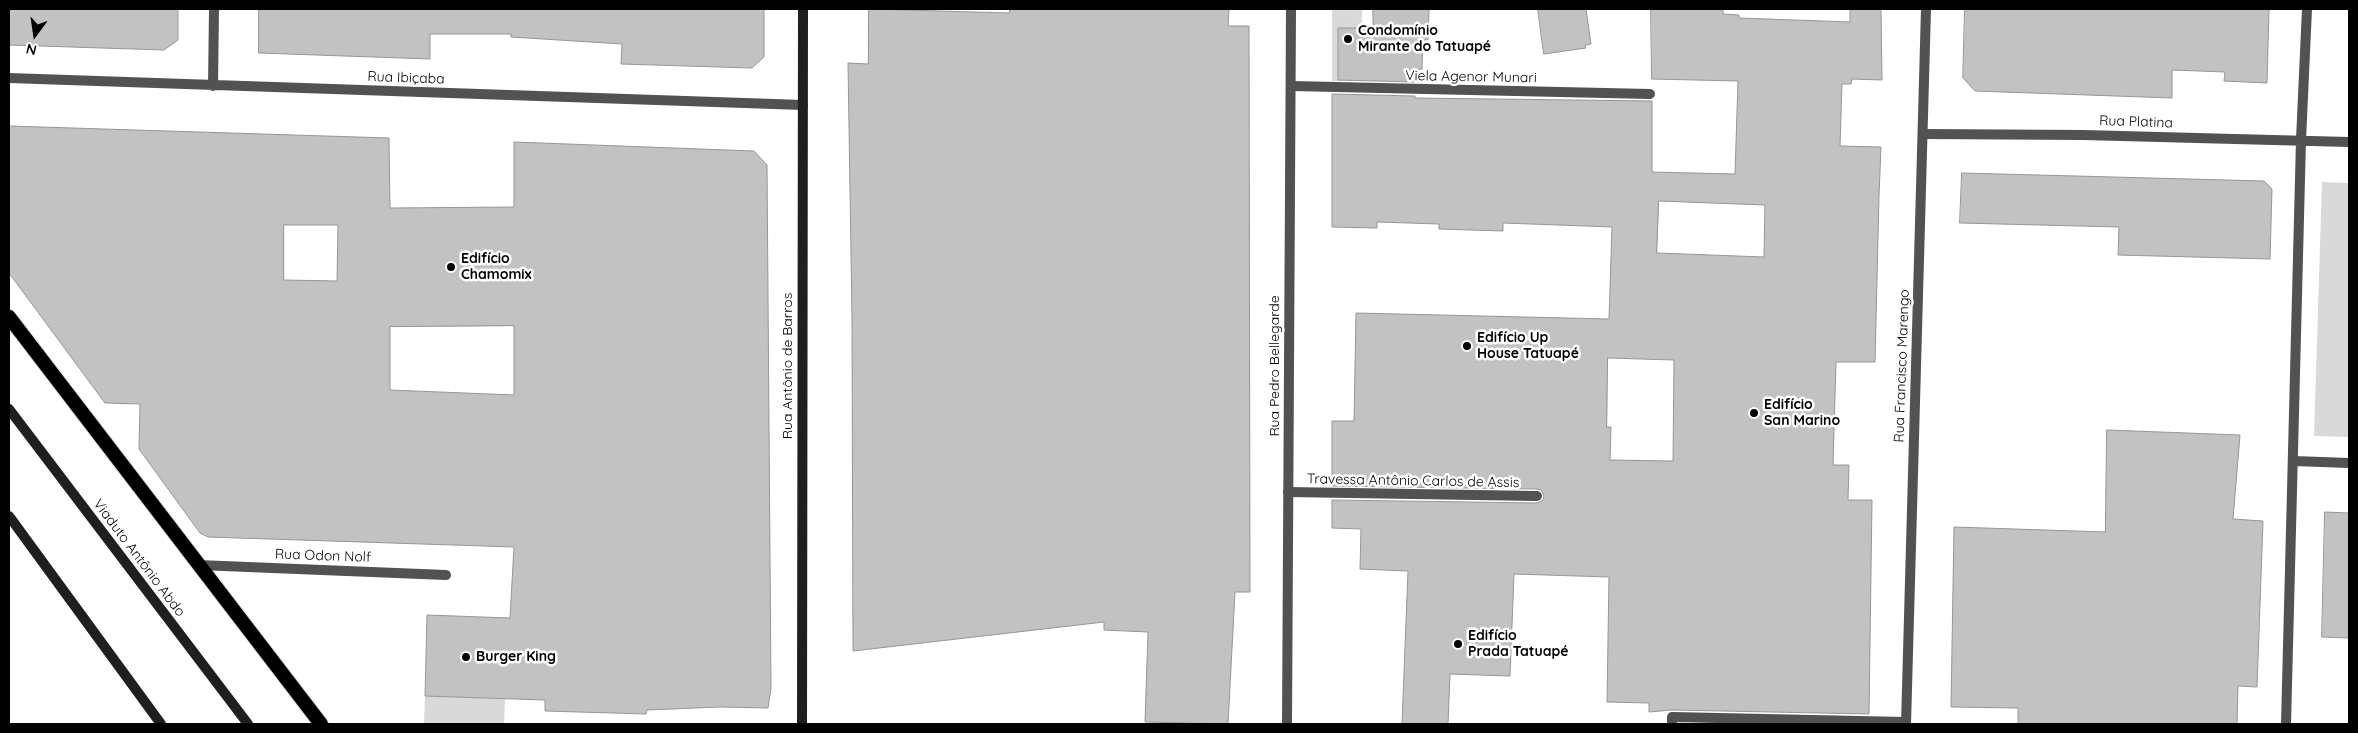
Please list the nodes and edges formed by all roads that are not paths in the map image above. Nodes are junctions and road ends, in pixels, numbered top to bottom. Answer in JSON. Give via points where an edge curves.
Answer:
{"nodes":[{"id":1,"x":214,"y":9,"type":"edge"},
{"id":2,"x":804,"y":9,"type":"edge"},
{"id":3,"x":1291,"y":9,"type":"edge"},
{"id":4,"x":1926,"y":9,"type":"edge"},
{"id":5,"x":2307,"y":9,"type":"edge"},
{"id":6,"x":9,"y":78,"type":"edge"},
{"id":7,"x":213,"y":86,"type":"junction"},
{"id":8,"x":1291,"y":86,"type":"junction"},
{"id":9,"x":1650,"y":94,"type":"dead end"},
{"id":10,"x":803,"y":105,"type":"junction"},
{"id":11,"x":1923,"y":134,"type":"junction"},
{"id":12,"x":2301,"y":140,"type":"junction"},
{"id":13,"x":2349,"y":142,"type":"edge"},
{"id":14,"x":9,"y":317,"type":"edge"},
{"id":15,"x":9,"y":409,"type":"edge"},
{"id":16,"x":2294,"y":461,"type":"junction"},
{"id":17,"x":2349,"y":463,"type":"edge"},
{"id":18,"x":1288,"y":492,"type":"junction"},
{"id":19,"x":1537,"y":496,"type":"dead end"},
{"id":20,"x":9,"y":516,"type":"edge"},
{"id":21,"x":198,"y":565,"type":"junction"},
{"id":22,"x":446,"y":575,"type":"dead end"},
{"id":23,"x":1906,"y":723,"type":"edge"},
{"id":24,"x":161,"y":724,"type":"edge"},
{"id":25,"x":248,"y":724,"type":"edge"},
{"id":26,"x":321,"y":724,"type":"edge"},
{"id":27,"x":802,"y":724,"type":"edge"},
{"id":28,"x":1287,"y":724,"type":"edge"},
{"id":29,"x":1672,"y":724,"type":"edge"},
{"id":30,"x":2286,"y":724,"type":"edge"}],
"edges":[{"from":1,"to":7,"type":"street"},
{"from":2,"to":10,"type":"main road","name":"Rua Antônio de Barros"},
{"from":3,"to":8,"type":"street","name":"Rua Pedro Bellegarde"},
{"from":4,"to":11,"type":"street","name":"Rua Francisco Marengo"},
{"from":5,"to":12,"type":"street"},
{"from":6,"to":7,"type":"street","name":"Rua Ibiçaba"},
{"from":7,"to":10,"type":"street","name":"Rua Ibiçaba"},
{"from":8,"to":9,"type":"street","name":"Viela Agenor Munari"},
{"from":8,"to":18,"type":"street","name":"Rua Pedro Bellegarde"},
{"from":10,"to":27,"type":"main road","name":"Rua Antônio de Barros"},
{"from":11,"to":12,"type":"street","name":"Rua Platina","via":[[2083,134]]},
{"from":11,"to":23,"type":"street","name":"Rua Francisco Marengo"},
{"from":12,"to":13,"type":"street","name":"Rua Platina"},
{"from":12,"to":16,"type":"street"},
{"from":14,"to":21,"type":"highway"},
{"from":15,"to":25,"type":"main road","name":"Viaduto Antônio Abdo"},
{"from":16,"to":17,"type":"street"},
{"from":16,"to":30,"type":"street"},
{"from":18,"to":19,"type":"street","name":"Travessa Antônio Carlos de Assis"},
{"from":18,"to":28,"type":"street","name":"Rua Pedro Bellegarde"},
{"from":20,"to":24,"type":"main road"},
{"from":21,"to":22,"type":"street","name":"Rua Odon Nolf"},
{"from":21,"to":26,"type":"highway"},
{"from":23,"to":29,"type":"street","via":[[1672,717]]}]}
